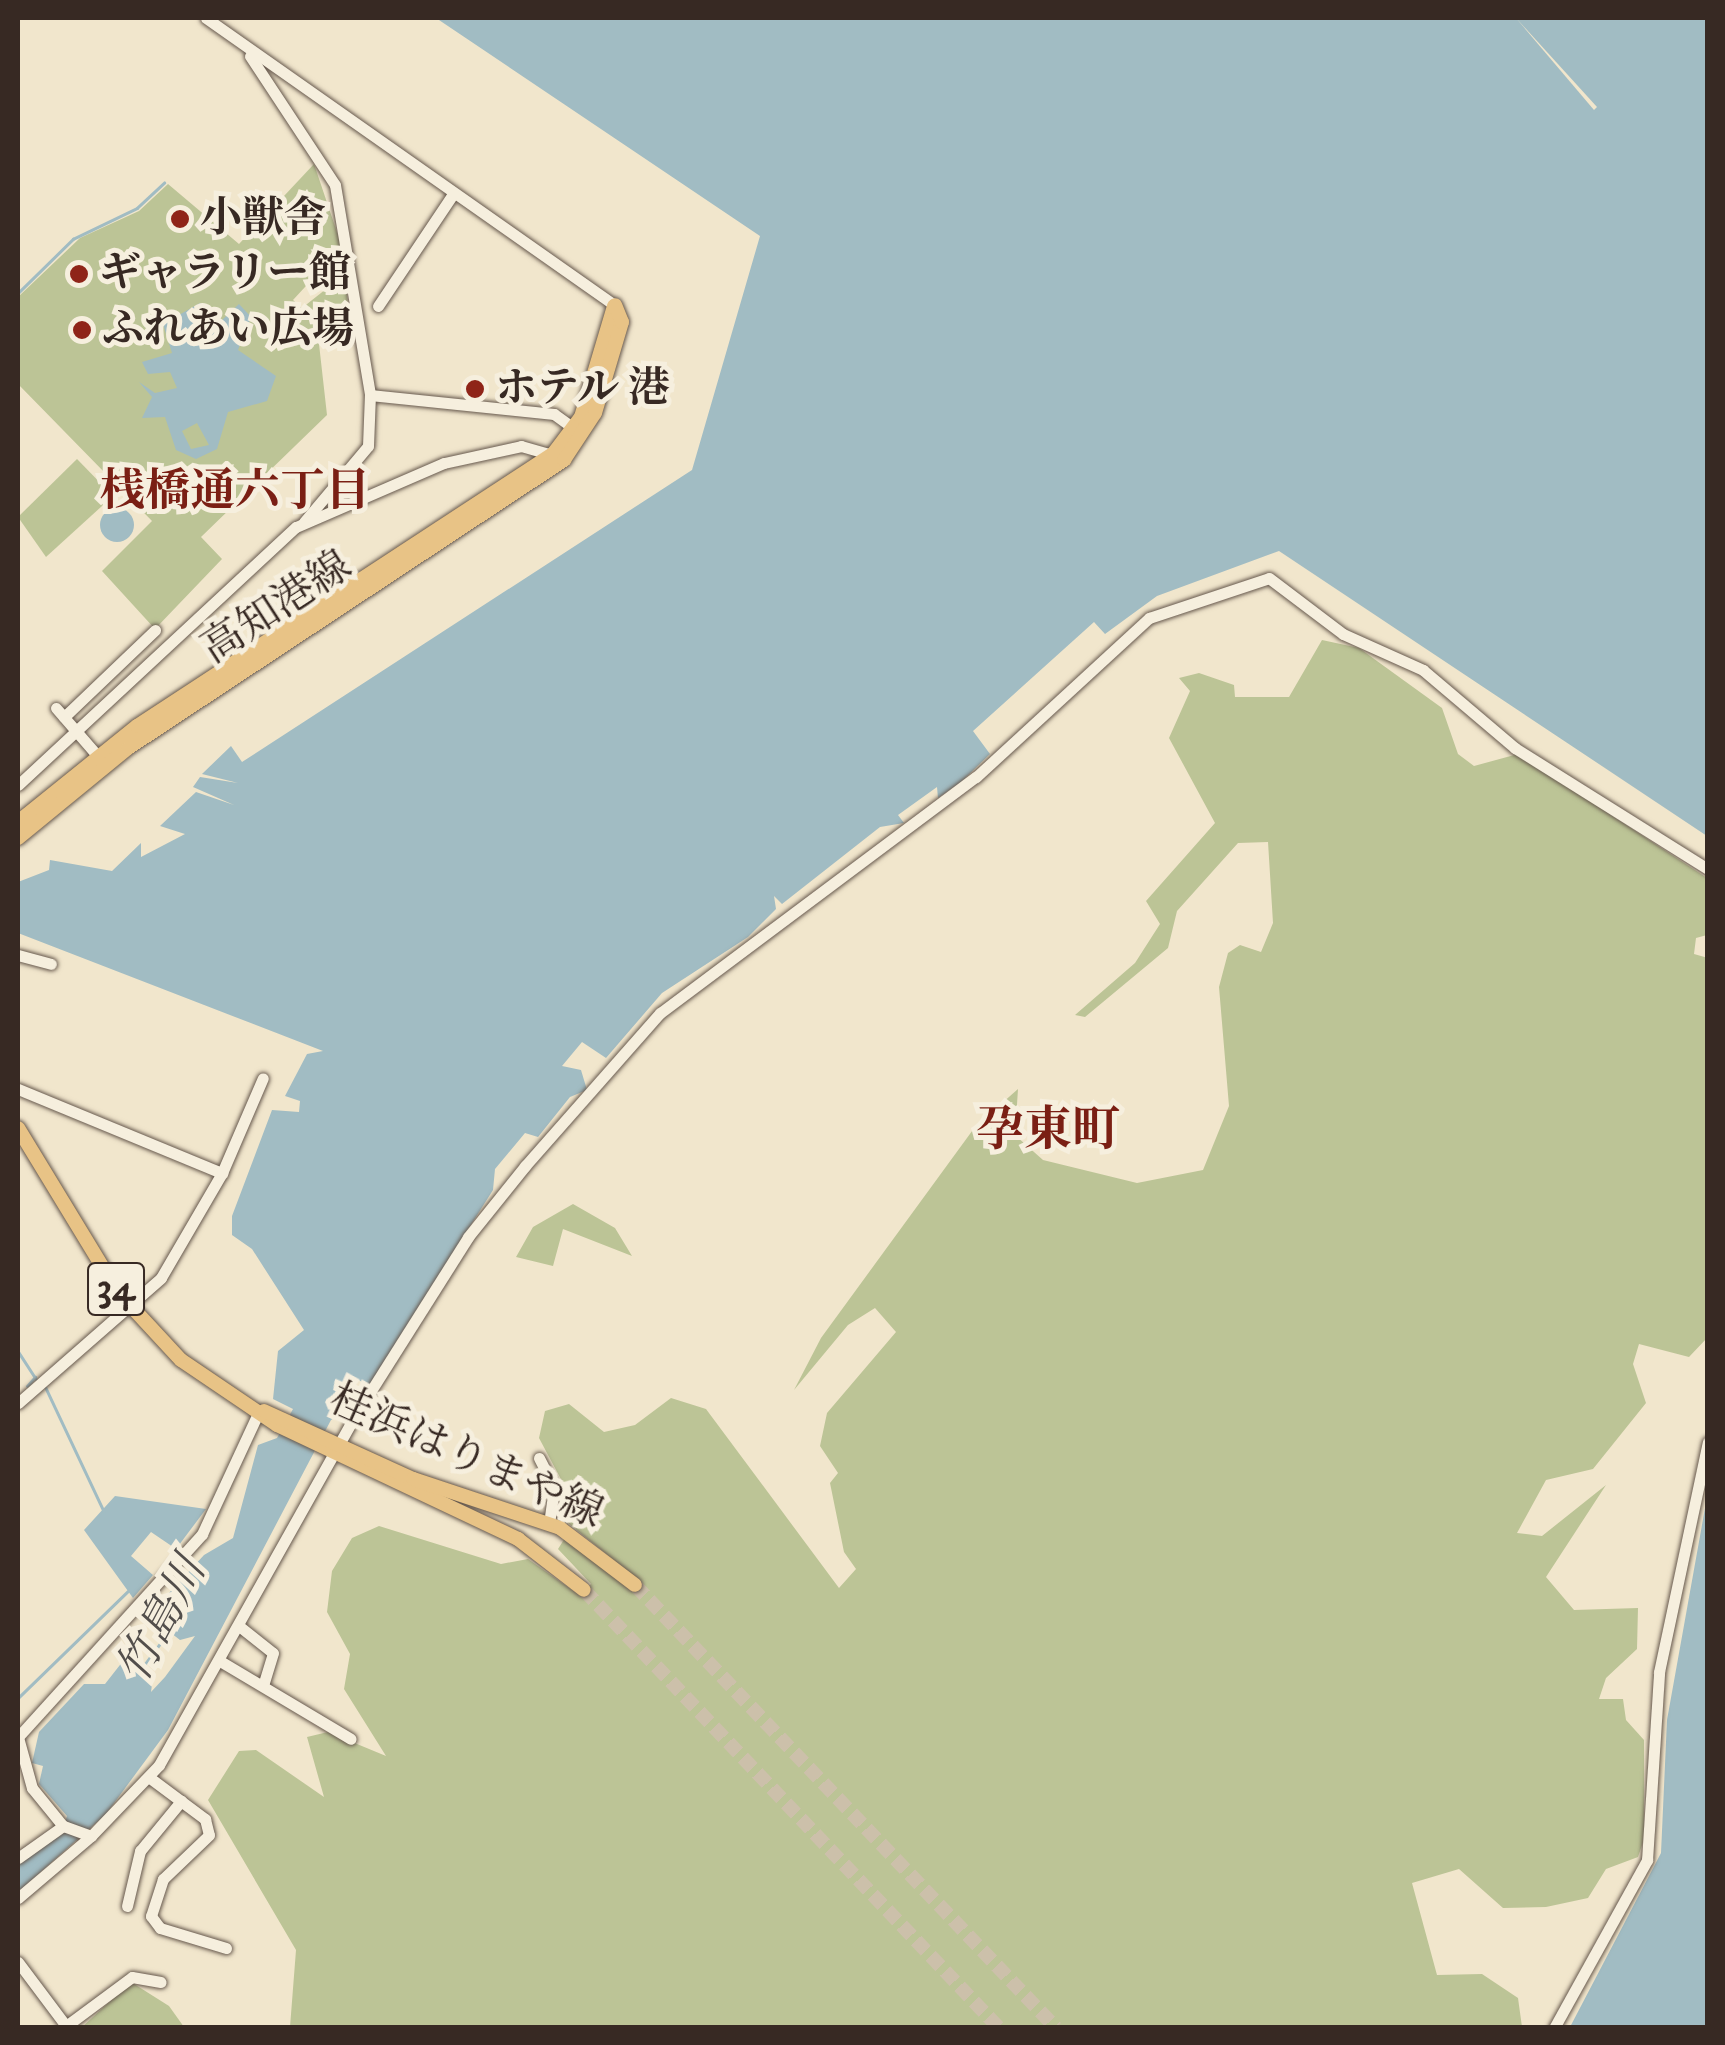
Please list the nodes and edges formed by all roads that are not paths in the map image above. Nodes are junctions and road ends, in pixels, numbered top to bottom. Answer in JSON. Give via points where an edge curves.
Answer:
{"nodes":[{"id":1,"x":206,"y":18,"type":"edge"},
{"id":2,"x":250,"y":56,"type":"junction"},
{"id":3,"x":453,"y":194,"type":"junction"},
{"id":4,"x":614,"y":305,"type":"joint"},
{"id":5,"x":378,"y":306,"type":"dead end"},
{"id":6,"x":370,"y":395,"type":"junction"},
{"id":7,"x":579,"y":432,"type":"junction"},
{"id":8,"x":558,"y":457,"type":"junction"},
{"id":9,"x":304,"y":522,"type":"junction"},
{"id":10,"x":155,"y":630,"type":"dead end"},
{"id":11,"x":76,"y":730,"type":"junction"},
{"id":12,"x":101,"y":760,"type":"junction"},
{"id":13,"x":18,"y":785,"type":"edge"},
{"id":14,"x":19,"y":817,"type":"edge"},
{"id":15,"x":18,"y":838,"type":"edge"},
{"id":16,"x":1708,"y":870,"type":"edge"},
{"id":17,"x":18,"y":955,"type":"edge"},
{"id":18,"x":51,"y":964,"type":"dead end"},
{"id":19,"x":263,"y":1078,"type":"dead end"},
{"id":20,"x":18,"y":1089,"type":"edge"},
{"id":21,"x":18,"y":1128,"type":"edge"},
{"id":22,"x":222,"y":1173,"type":"junction"},
{"id":23,"x":130,"y":1308,"type":"junction"},
{"id":24,"x":18,"y":1403,"type":"edge"},
{"id":25,"x":259,"y":1411,"type":"junction"},
{"id":26,"x":1708,"y":1442,"type":"edge"},
{"id":27,"x":332,"y":1445,"type":"junction"},
{"id":28,"x":540,"y":1458,"type":"dead end"},
{"id":29,"x":549,"y":1524,"type":"junction"},
{"id":30,"x":635,"y":1585,"type":"tunnel mouth"},
{"id":31,"x":584,"y":1590,"type":"tunnel mouth"},
{"id":32,"x":239,"y":1626,"type":"junction"},
{"id":33,"x":220,"y":1662,"type":"junction"},
{"id":34,"x":263,"y":1686,"type":"junction"},
{"id":35,"x":18,"y":1737,"type":"edge"},
{"id":36,"x":351,"y":1739,"type":"dead end"},
{"id":37,"x":150,"y":1778,"type":"junction"},
{"id":38,"x":181,"y":1801,"type":"junction"},
{"id":39,"x":64,"y":1826,"type":"junction"},
{"id":40,"x":90,"y":1836,"type":"junction"},
{"id":41,"x":18,"y":1858,"type":"edge"},
{"id":42,"x":18,"y":1898,"type":"edge"},
{"id":43,"x":127,"y":1906,"type":"dead end"},
{"id":44,"x":226,"y":1948,"type":"dead end"},
{"id":45,"x":18,"y":1962,"type":"edge"},
{"id":46,"x":162,"y":1982,"type":"dead end"},
{"id":47,"x":1554,"y":2028,"type":"edge"}],
"edges":[{"from":1,"to":2,"type":"street"},
{"from":2,"to":3,"type":"street"},
{"from":2,"to":6,"type":"street","via":[[336,184]]},
{"from":3,"to":4,"type":"street"},
{"from":3,"to":5,"type":"street"},
{"from":4,"to":7,"type":"main road","name":"高知港線","via":[[622,322]]},
{"from":6,"to":7,"type":"street","via":[[554,414]]},
{"from":6,"to":9,"type":"street","via":[[368,446]]},
{"from":7,"to":8,"type":"main road","name":"高知港線"},
{"from":8,"to":9,"type":"street","via":[[521,446],[444,463]]},
{"from":8,"to":12,"type":"main road","name":"高知港線"},
{"from":9,"to":11,"type":"street"},
{"from":10,"to":11,"type":"street","via":[[60,712]]},
{"from":11,"to":12,"type":"street"},
{"from":11,"to":13,"type":"street"},
{"from":12,"to":14,"type":"main road","name":"高知港線"},
{"from":12,"to":15,"type":"main road","name":"高知港線"},
{"from":16,"to":27,"type":"street","via":[[1515,748],[1423,670],[1343,634],[1269,578],[1148,618],[976,777],[660,1013],[468,1237]]},
{"from":17,"to":18,"type":"street"},
{"from":19,"to":22,"type":"street"},
{"from":20,"to":22,"type":"street"},
{"from":21,"to":23,"type":"main road","name":"桂浜はりまや線","number":"34"},
{"from":22,"to":23,"type":"street","via":[[205,1216]]},
{"from":23,"to":24,"type":"street"},
{"from":23,"to":25,"type":"main road","name":"桂浜はりまや線","number":"34","via":[[182,1360]]},
{"from":25,"to":27,"type":"main road","name":"桂浜はりまや線","number":"34"},
{"from":25,"to":35,"type":"street","via":[[202,1534]]},
{"from":26,"to":47,"type":"street","via":[[1660,1672],[1646,1860]]},
{"from":27,"to":29,"type":"main road","name":"桂浜はりまや線","number":"34"},
{"from":27,"to":31,"type":"main road","name":"桂浜はりまや線","number":"34","via":[[518,1539]]},
{"from":27,"to":32,"type":"street"},
{"from":28,"to":29,"type":"street","via":[[554,1488]]},
{"from":29,"to":30,"type":"main road","name":"桂浜はりまや線","number":"34","via":[[596,1548]]},
{"from":32,"to":33,"type":"street"},
{"from":32,"to":34,"type":"street","via":[[274,1653]]},
{"from":33,"to":34,"type":"street"},
{"from":33,"to":37,"type":"street"},
{"from":34,"to":36,"type":"street"},
{"from":35,"to":39,"type":"street","via":[[32,1788]]},
{"from":37,"to":38,"type":"street"},
{"from":37,"to":40,"type":"street"},
{"from":38,"to":43,"type":"street","via":[[140,1851]]},
{"from":38,"to":44,"type":"street","via":[[205,1819],[209,1836],[163,1878],[151,1916],[160,1928]]},
{"from":39,"to":40,"type":"street"},
{"from":39,"to":41,"type":"street"},
{"from":40,"to":42,"type":"street"},
{"from":45,"to":46,"type":"street","via":[[66,2026],[132,1976]]}]}
